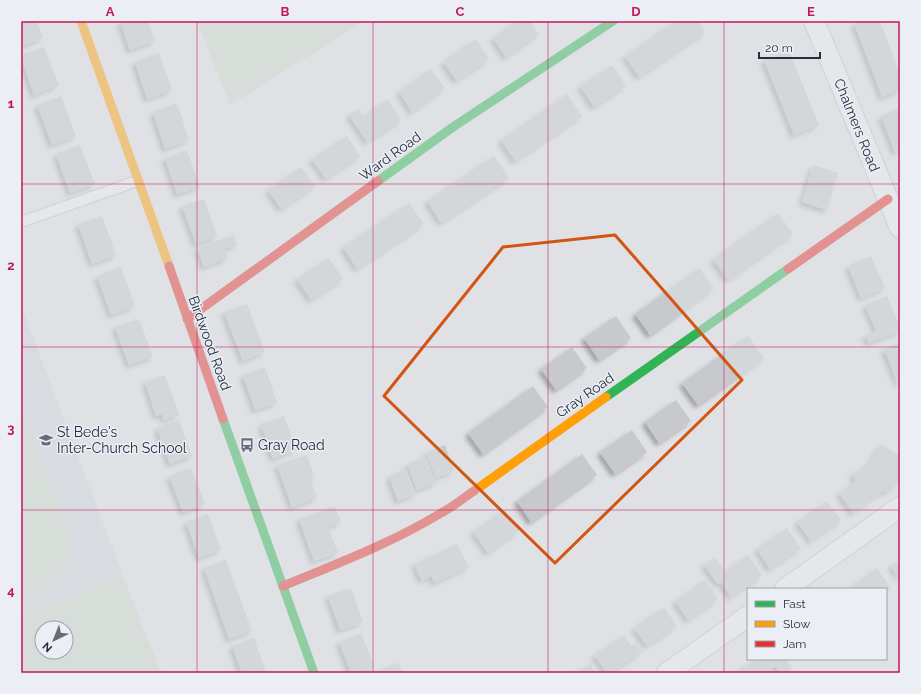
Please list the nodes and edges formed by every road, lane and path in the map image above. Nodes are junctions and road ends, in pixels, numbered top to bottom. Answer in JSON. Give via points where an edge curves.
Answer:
{"nodes":[{"id":1,"x":81,"y":21,"type":"edge"},
{"id":2,"x":613,"y":21,"type":"edge"},
{"id":3,"x":814,"y":21,"type":"edge"},
{"id":4,"x":138,"y":181,"type":"junction"},
{"id":5,"x":888,"y":199,"type":"junction"},
{"id":6,"x":21,"y":222,"type":"edge"},
{"id":7,"x":900,"y":228,"type":"edge"},
{"id":8,"x":187,"y":319,"type":"junction"},
{"id":9,"x":900,"y":507,"type":"edge"},
{"id":10,"x":283,"y":586,"type":"junction"},
{"id":11,"x":786,"y":588,"type":"edge"},
{"id":12,"x":747,"y":617,"type":"edge"},
{"id":13,"x":314,"y":673,"type":"edge"},
{"id":14,"x":668,"y":673,"type":"edge"}],
"edges":[{"from":1,"to":4,"type":"street","name":"Birdwood Road"},
{"from":2,"to":8,"type":"street","name":"Ward Road","via":[[453,127]]},
{"from":3,"to":5,"type":"street","name":"Chalmers Road"},
{"from":4,"to":6,"type":"lane"},
{"from":4,"to":8,"type":"street","name":"Birdwood Road"},
{"from":5,"to":7,"type":"street","name":"Chalmers Road"},
{"from":5,"to":10,"type":"street","name":"Gray Road","via":[[442,513],[360,555]]},
{"from":8,"to":10,"type":"street","name":"Birdwood Road"},
{"from":9,"to":11,"type":"street"},
{"from":10,"to":13,"type":"street","name":"Birdwood Road"},
{"from":12,"to":14,"type":"street"}]}
